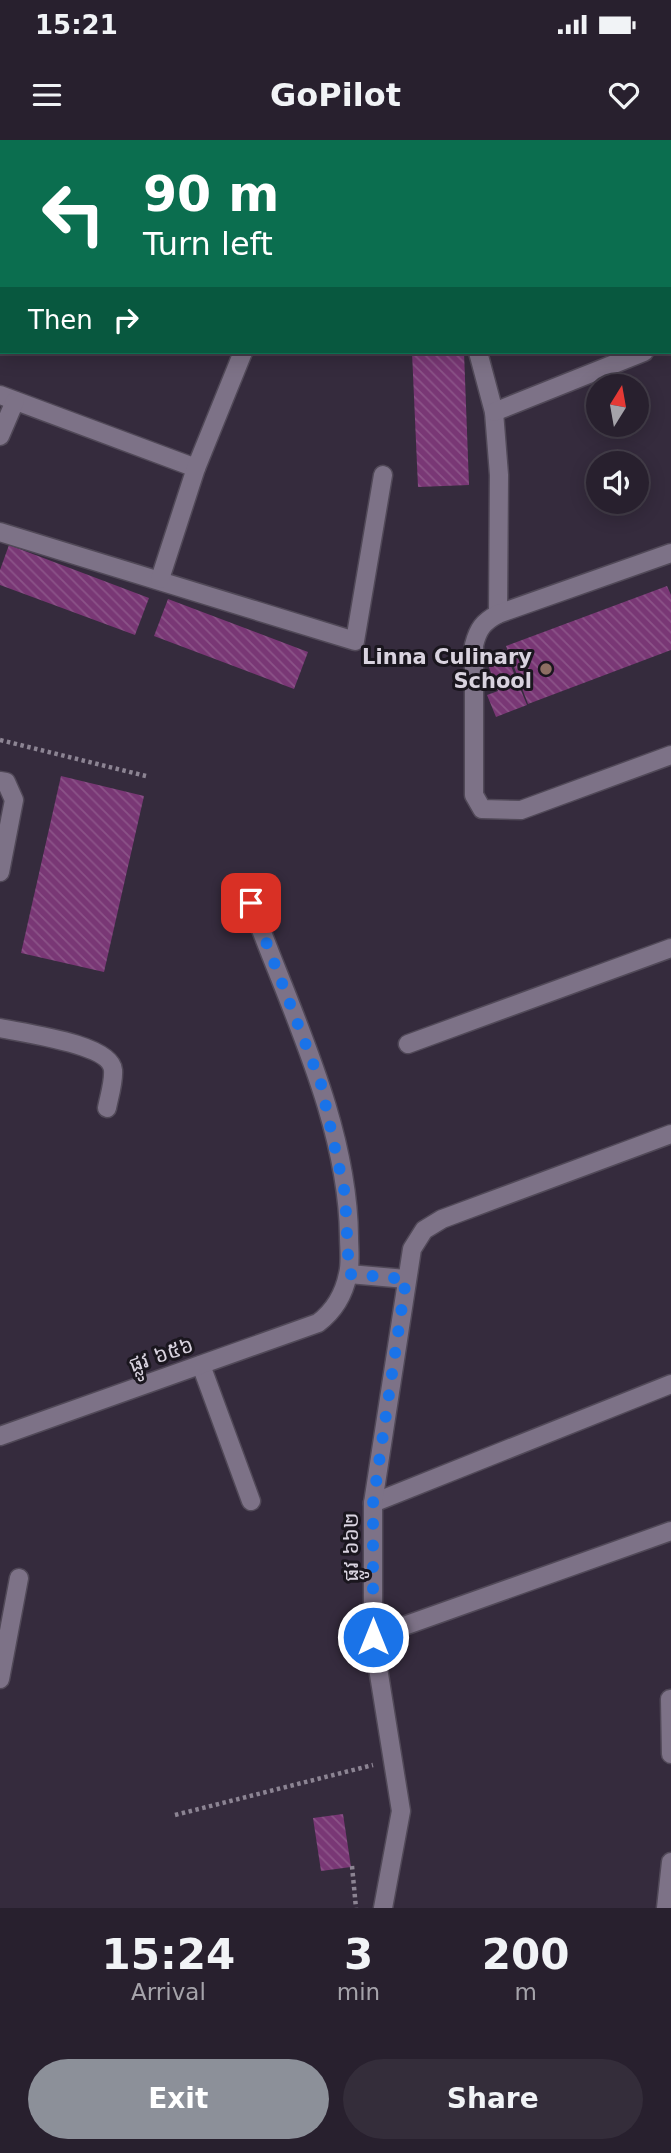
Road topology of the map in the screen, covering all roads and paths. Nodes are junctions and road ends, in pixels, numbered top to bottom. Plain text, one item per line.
1 (242, 354) edge
2 (479, 354) edge
3 (639, 354) edge
4 (7, 398) edge
5 (494, 412) junction
6 (0, 436) edge
7 (196, 468) junction
8 (383, 475) dead end
9 (0, 532) edge
10 (671, 553) edge
11 (160, 579) junction
12 (498, 614) junction
13 (0, 740) edge
14 (671, 755) edge
15 (146, 776) dead end
16 (0, 781) edge
17 (0, 872) edge
18 (251, 903) dead end
19 (671, 948) edge
20 (0, 1028) edge
21 (408, 1044) dead end
22 (107, 1108) dead end
23 (671, 1134) edge
24 (349, 1274) junction
25 (406, 1279) junction
26 (201, 1366) junction
27 (671, 1384) edge
28 (0, 1436) edge
29 (251, 1501) dead end
30 (373, 1503) junction
31 (671, 1531) edge
32 (19, 1578) dead end
33 (373, 1637) junction
34 (0, 1679) edge
35 (670, 1699) edge
36 (671, 1754) edge
37 (395, 1759) junction
38 (175, 1815) dead end
39 (671, 1862) edge
40 (352, 1866) dead end
41 (356, 1908) edge
42 (383, 1908) edge
43 (666, 1908) edge

1 - 7 street
2 - 5 street
3 - 5 street
4 - 6 street
4 - 7 street
5 - 12 street
7 - 11 street
8 - 11 street
9 - 11 street
10 - 12 street
12 - 14 street
13 - 15 path
16 - 17 street
18 - 24 street
19 - 21 street
20 - 22 street
23 - 25 street, ផ្លូវ ៦៦២
24 - 25 street
24 - 26 street, ផ្លូវ ៦៥៦
25 - 30 street, ផ្លូវ ៦៦២
26 - 28 street, ផ្លូវ ៦៥៦
26 - 29 street
27 - 30 street
30 - 33 street, ផ្លូវ ៦៦២
31 - 33 street
32 - 34 street
33 - 37 street, ផ្លូវ ៦៦២
35 - 36 street
37 - 38 path
37 - 42 street, ផ្លូវ ៦៦២
39 - 43 street
40 - 41 path

